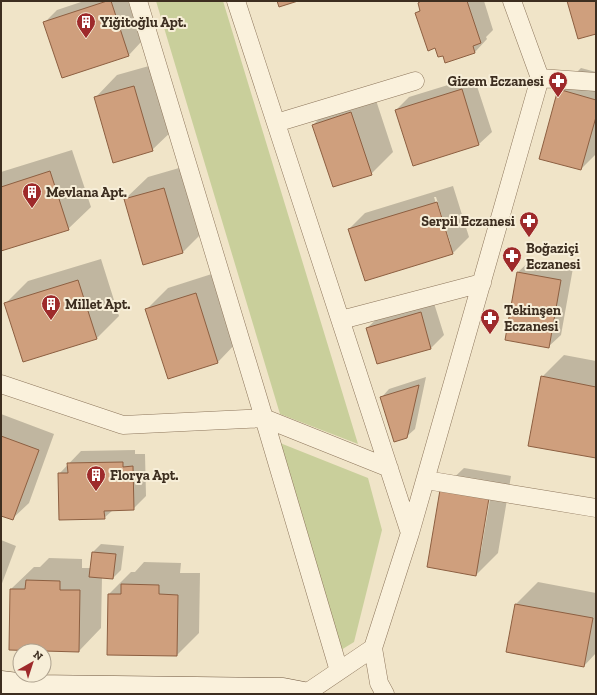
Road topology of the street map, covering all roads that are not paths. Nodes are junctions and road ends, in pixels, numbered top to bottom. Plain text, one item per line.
1 (138, 1) edge
2 (236, 1) edge
3 (512, 1) edge
4 (540, 78) junction
5 (416, 81) dead end
6 (596, 82) edge
7 (276, 123) junction
8 (482, 283) junction
9 (341, 320) junction
10 (1, 383) edge
11 (264, 418) junction
12 (389, 468) junction
13 (426, 480) junction
14 (596, 508) edge
15 (410, 533) junction
16 (373, 648) junction
17 (339, 671) junction
18 (1, 682) edge
19 (306, 694) edge
20 (309, 694) edge
21 (385, 694) edge

1 - 11 street
2 - 7 street
3 - 4 street
4 - 6 street
4 - 8 street
5 - 7 street
7 - 9 street
8 - 9 street
8 - 13 street
9 - 12 street
10 - 11 street
11 - 12 street
11 - 17 street
12 - 15 street
13 - 14 street
13 - 15 street
15 - 16 street
16 - 17 street
16 - 21 street
17 - 19 street
18 - 19 main road
19 - 20 main road

